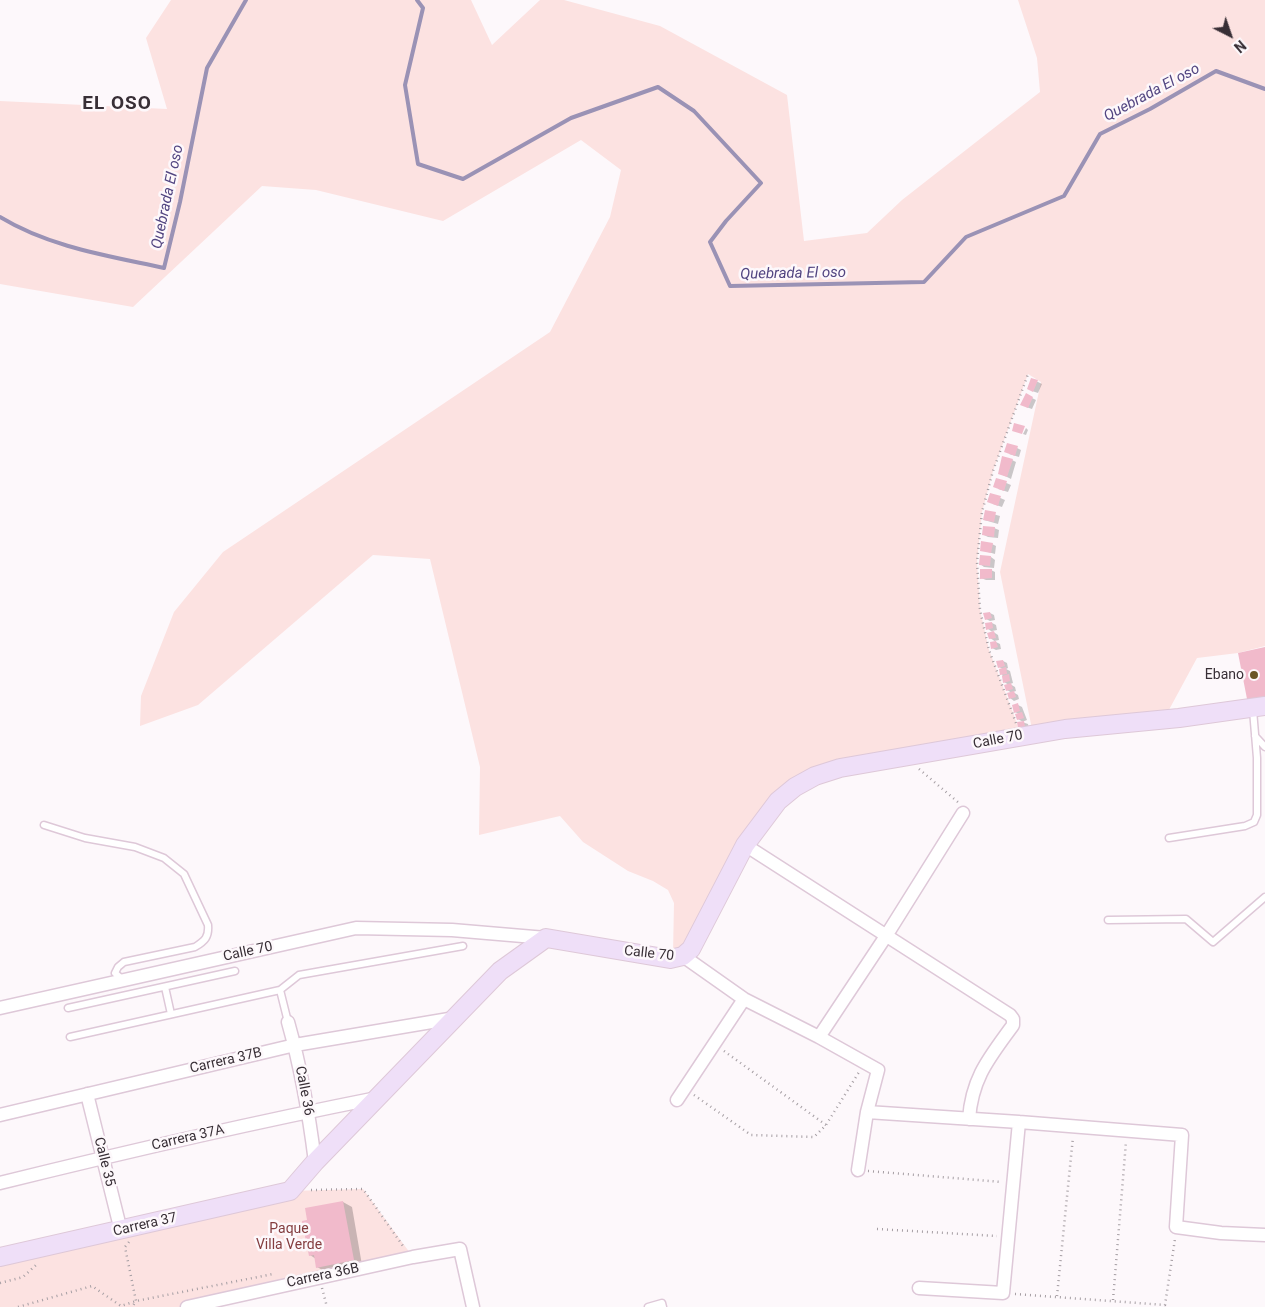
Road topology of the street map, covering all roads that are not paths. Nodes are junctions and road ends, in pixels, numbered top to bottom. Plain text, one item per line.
1 (1259, 707) edge
2 (1255, 736) junction
3 (1265, 747) edge
4 (963, 813) road end
5 (44, 825) dead end
6 (1169, 838) dead end
7 (745, 845) junction
8 (1265, 897) edge
9 (1108, 920) dead end
10 (886, 936) junction
11 (546, 938) junction
12 (463, 946) dead end
13 (683, 956) junction
14 (235, 971) dead end
15 (123, 980) junction
16 (165, 987) junction
17 (280, 990) junction
18 (744, 999) junction
19 (0, 1008) edge
20 (68, 1008) dead end
21 (171, 1014) junction
22 (455, 1018) junction
23 (288, 1022) joint
24 (70, 1037) dead end
25 (819, 1037) junction
26 (294, 1045) junction
27 (87, 1094) junction
28 (377, 1098) junction
29 (676, 1100) dead end
30 (308, 1111) junction
31 (867, 1112) junction
32 (0, 1115) edge
33 (969, 1119) junction
34 (1019, 1122) junction
35 (104, 1157) junction
36 (315, 1162) junction
37 (858, 1170) road end
38 (0, 1183) edge
39 (124, 1230) junction
40 (1265, 1235) edge
41 (0, 1257) edge
42 (920, 1288) dead end
43 (187, 1307) edge
44 (473, 1307) edge
45 (648, 1307) edge
46 (663, 1307) edge

1 - 2 lane
1 - 7 main road, Calle 70
2 - 3 lane
2 - 6 lane
4 - 10 street
5 - 15 lane
7 - 10 street
7 - 13 main road, Calle 70
8 - 9 lane
10 - 25 street
10 - 33 street
11 - 13 main road, Calle 70
11 - 15 street, Calle 70
11 - 22 main road
12 - 17 lane
13 - 18 street
14 - 16 lane
15 - 19 street, Calle 70
16 - 20 lane
16 - 21 lane
17 - 21 lane
17 - 23 lane
18 - 25 street
18 - 29 street
21 - 24 lane
22 - 26 street, Carrera 37B
22 - 28 main road
23 - 26 street, Calle 36
25 - 31 street
26 - 27 street, Carrera 37B
26 - 30 street, Calle 36
27 - 32 street, Carrera 37B
27 - 35 street, Calle 35
28 - 30 street, Carrera 37A
28 - 36 main road
30 - 35 street, Carrera 37A
30 - 36 street, Calle 36
31 - 33 street
31 - 37 street
33 - 34 street
34 - 40 street
34 - 42 street
35 - 38 street, Carrera 37A
35 - 39 street, Calle 35
36 - 39 main road, Carrera 37
39 - 41 main road, Carrera 37
43 - 44 street, Carrera 36B
45 - 46 lane

